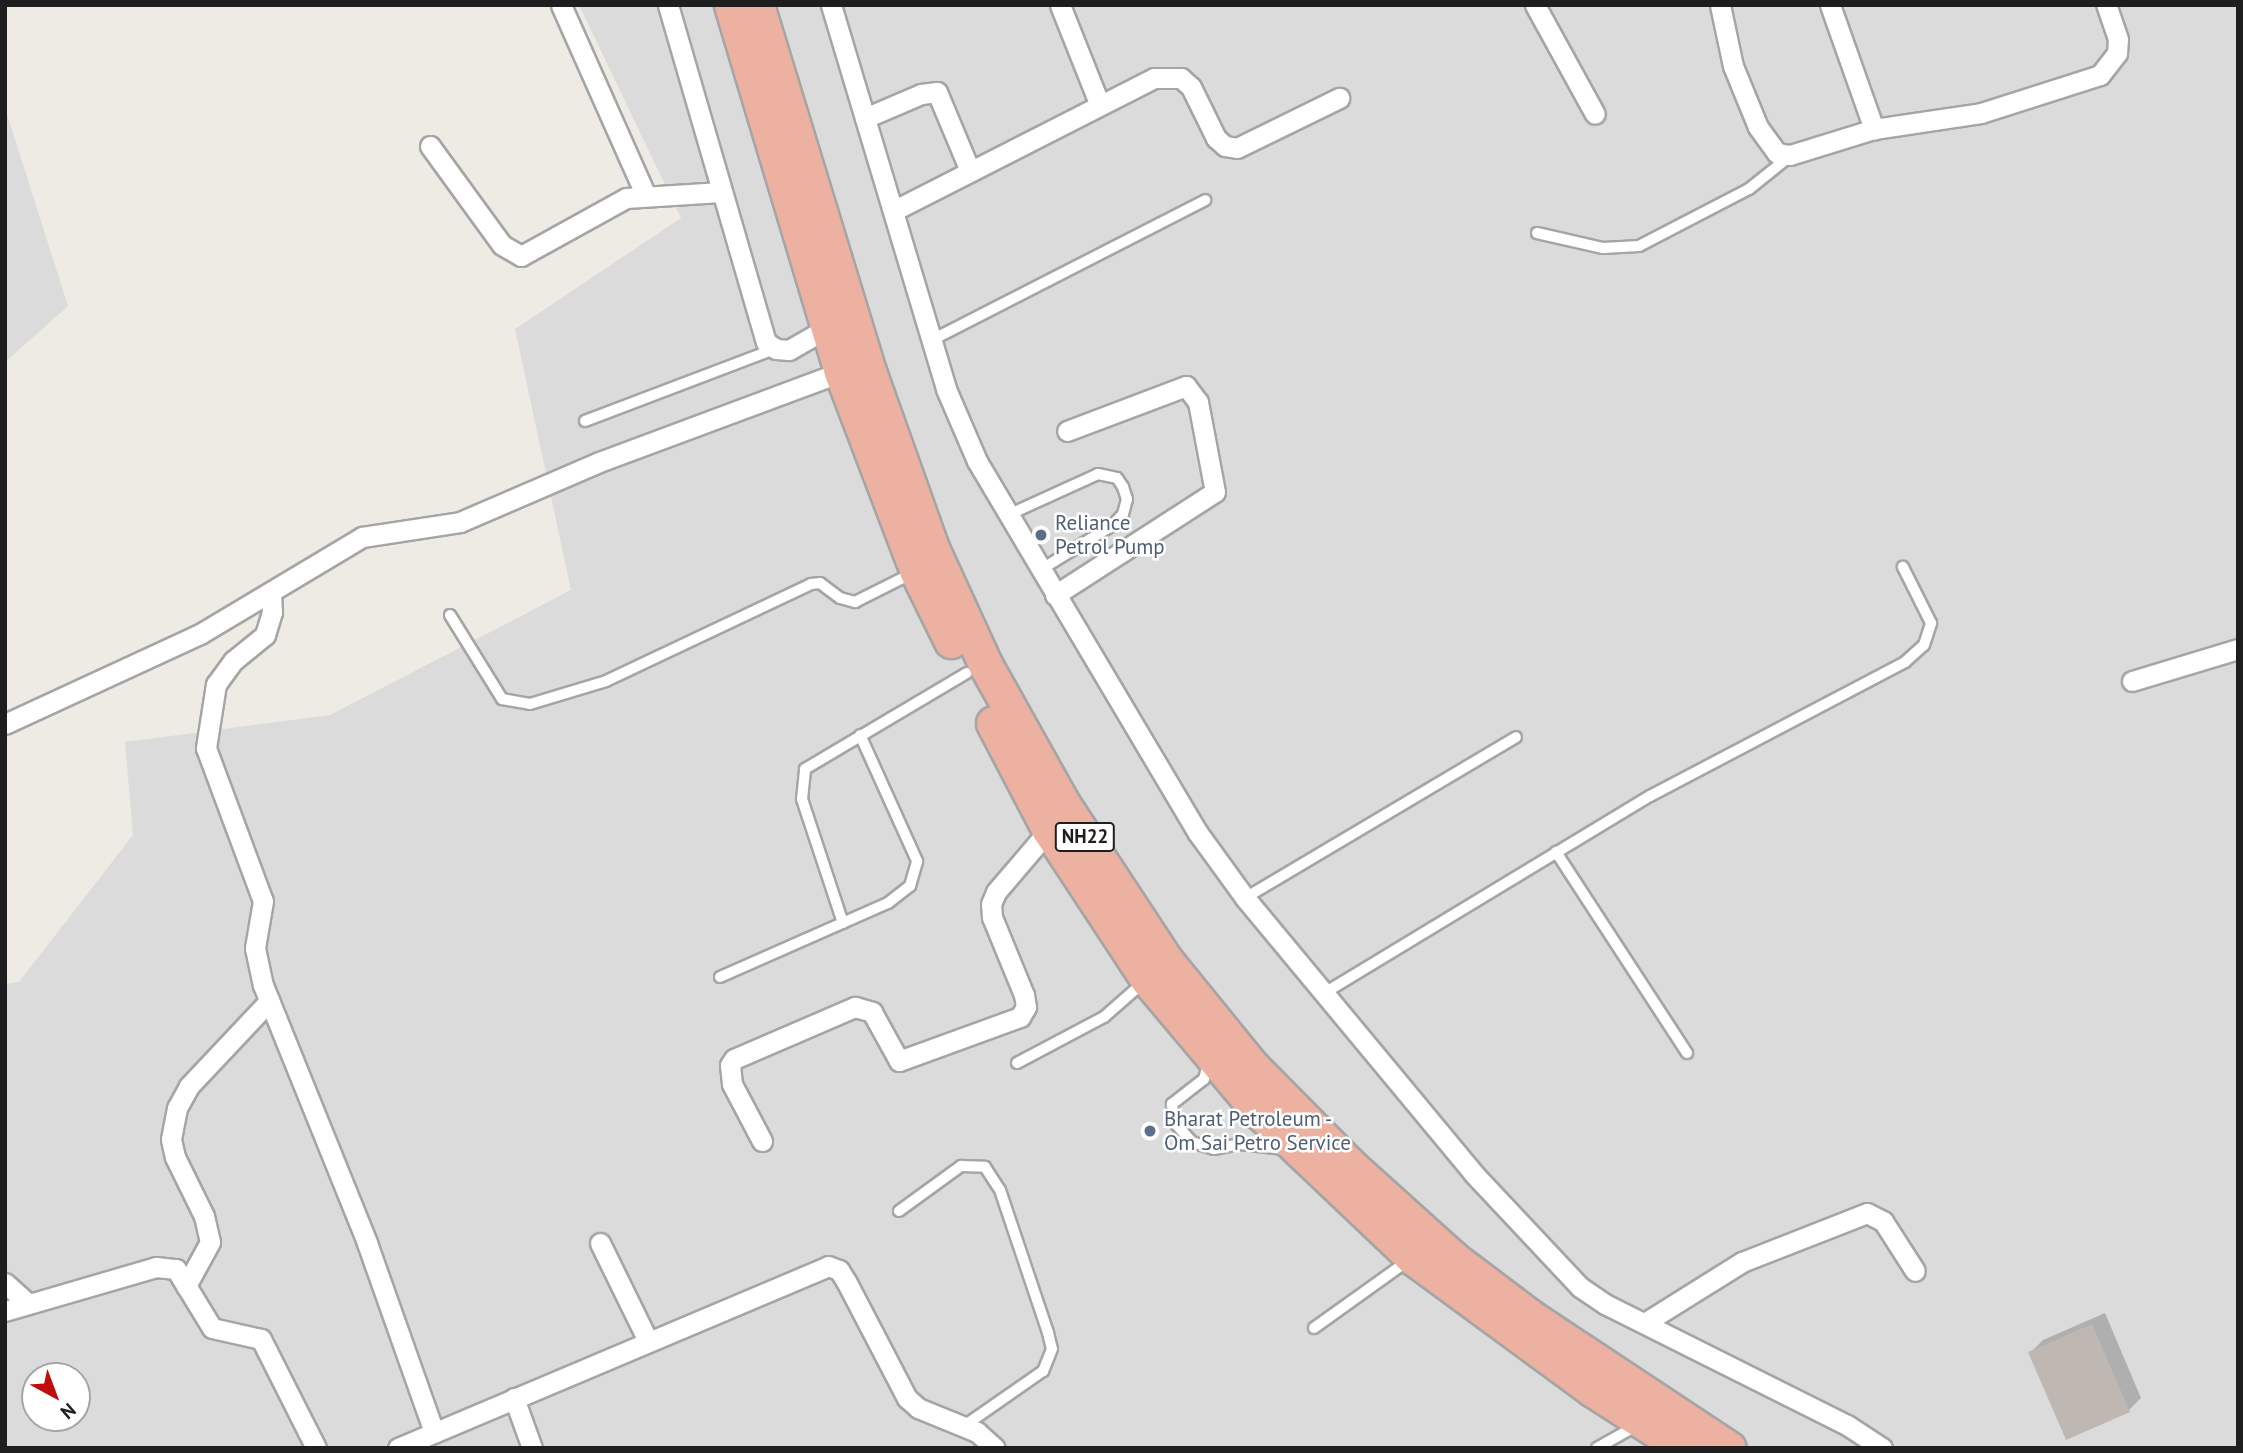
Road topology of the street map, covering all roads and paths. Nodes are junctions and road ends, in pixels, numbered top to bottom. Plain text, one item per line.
1 (561, 5) edge
2 (667, 5) edge
3 (731, 5) edge
4 (757, 5) edge
5 (831, 5) edge
6 (1060, 5) edge
7 (1535, 5) edge
8 (1720, 5) edge
9 (1830, 5) edge
10 (2106, 5) edge
11 (1339, 98) dead end
12 (1099, 103) junction
13 (1595, 114) dead end
14 (865, 118) junction
15 (1874, 130) junction
16 (430, 146) dead end
17 (1790, 155) junction
18 (970, 171) junction
19 (721, 192) junction
20 (645, 194) junction
21 (1205, 200) dead end
22 (893, 211) junction
23 (1537, 233) dead end
24 (829, 327) junction
25 (932, 340) junction
26 (776, 349) junction
27 (841, 372) junction
28 (584, 421) dead end
29 (1067, 431) dead end
30 (1008, 515) junction
31 (1903, 566) dead end
32 (1040, 570) junction
33 (916, 572) junction
34 (271, 593) junction
35 (1055, 595) junction
36 (450, 615) dead end
37 (2238, 649) edge
38 (967, 673) junction
39 (2132, 681) dead end
40 (5, 724) edge
41 (860, 735) junction
42 (1516, 737) dead end
43 (1049, 830) junction
44 (1556, 852) junction
45 (1245, 898) junction
46 (843, 923) junction
47 (720, 977) dead end
48 (1147, 979) junction
49 (1326, 992) junction
50 (269, 1001) junction
51 (1687, 1053) dead end
52 (1209, 1057) junction
53 (1017, 1063) dead end
54 (762, 1141) dead end
55 (1299, 1151) junction
56 (900, 1210) dead end
57 (600, 1243) dead end
58 (1413, 1258) junction
59 (1915, 1271) dead end
60 (5, 1283) edge
61 (186, 1286) junction
62 (27, 1303) junction
63 (5, 1311) edge
64 (1646, 1322) junction
65 (1314, 1328) dead end
66 (648, 1341) junction
67 (514, 1398) junction
68 (964, 1426) junction
69 (435, 1432) junction
70 (1665, 1439) edge
71 (316, 1448) edge
72 (398, 1448) edge
73 (532, 1448) edge
74 (995, 1448) edge
75 (1597, 1448) edge
76 (1730, 1448) edge
77 (1882, 1448) edge

1 - 20 street
2 - 19 street
3 - 24 highway, NH22
4 - 76 highway, NH22
5 - 14 street
6 - 12 street
7 - 13 street
8 - 17 street
9 - 15 street
10 - 15 street
11 - 12 street
12 - 18 street
14 - 18 street
14 - 22 street
15 - 17 street
16 - 20 street
17 - 23 lane
18 - 22 street
19 - 20 street
19 - 26 street
21 - 25 lane
22 - 25 street
24 - 26 street
24 - 27 highway, NH22
25 - 30 street
26 - 28 lane
27 - 33 highway, NH22
27 - 34 street
29 - 35 street
30 - 32 street
30 - 32 lane
31 - 44 lane
32 - 35 street
33 - 36 lane
33 - 38 highway, NH22
34 - 40 street
34 - 50 street
35 - 45 street
37 - 39 street
38 - 41 lane
38 - 43 highway, NH22
41 - 46 lane
41 - 46 lane
42 - 45 lane
43 - 48 highway, NH22
43 - 54 street
44 - 49 lane
44 - 51 lane
45 - 49 street
46 - 47 lane
48 - 52 highway, NH22
48 - 53 lane
49 - 64 street
50 - 61 street
50 - 69 street
52 - 55 highway, NH22
52 - 55 lane
55 - 58 highway, NH22
56 - 68 lane
57 - 66 street
58 - 65 lane
58 - 70 highway, NH22
59 - 64 street
60 - 62 street
61 - 62 street
61 - 71 street
62 - 63 street
64 - 77 street
66 - 67 street
66 - 68 street
67 - 69 street
67 - 73 street
68 - 74 street
69 - 72 street
70 - 75 lane

